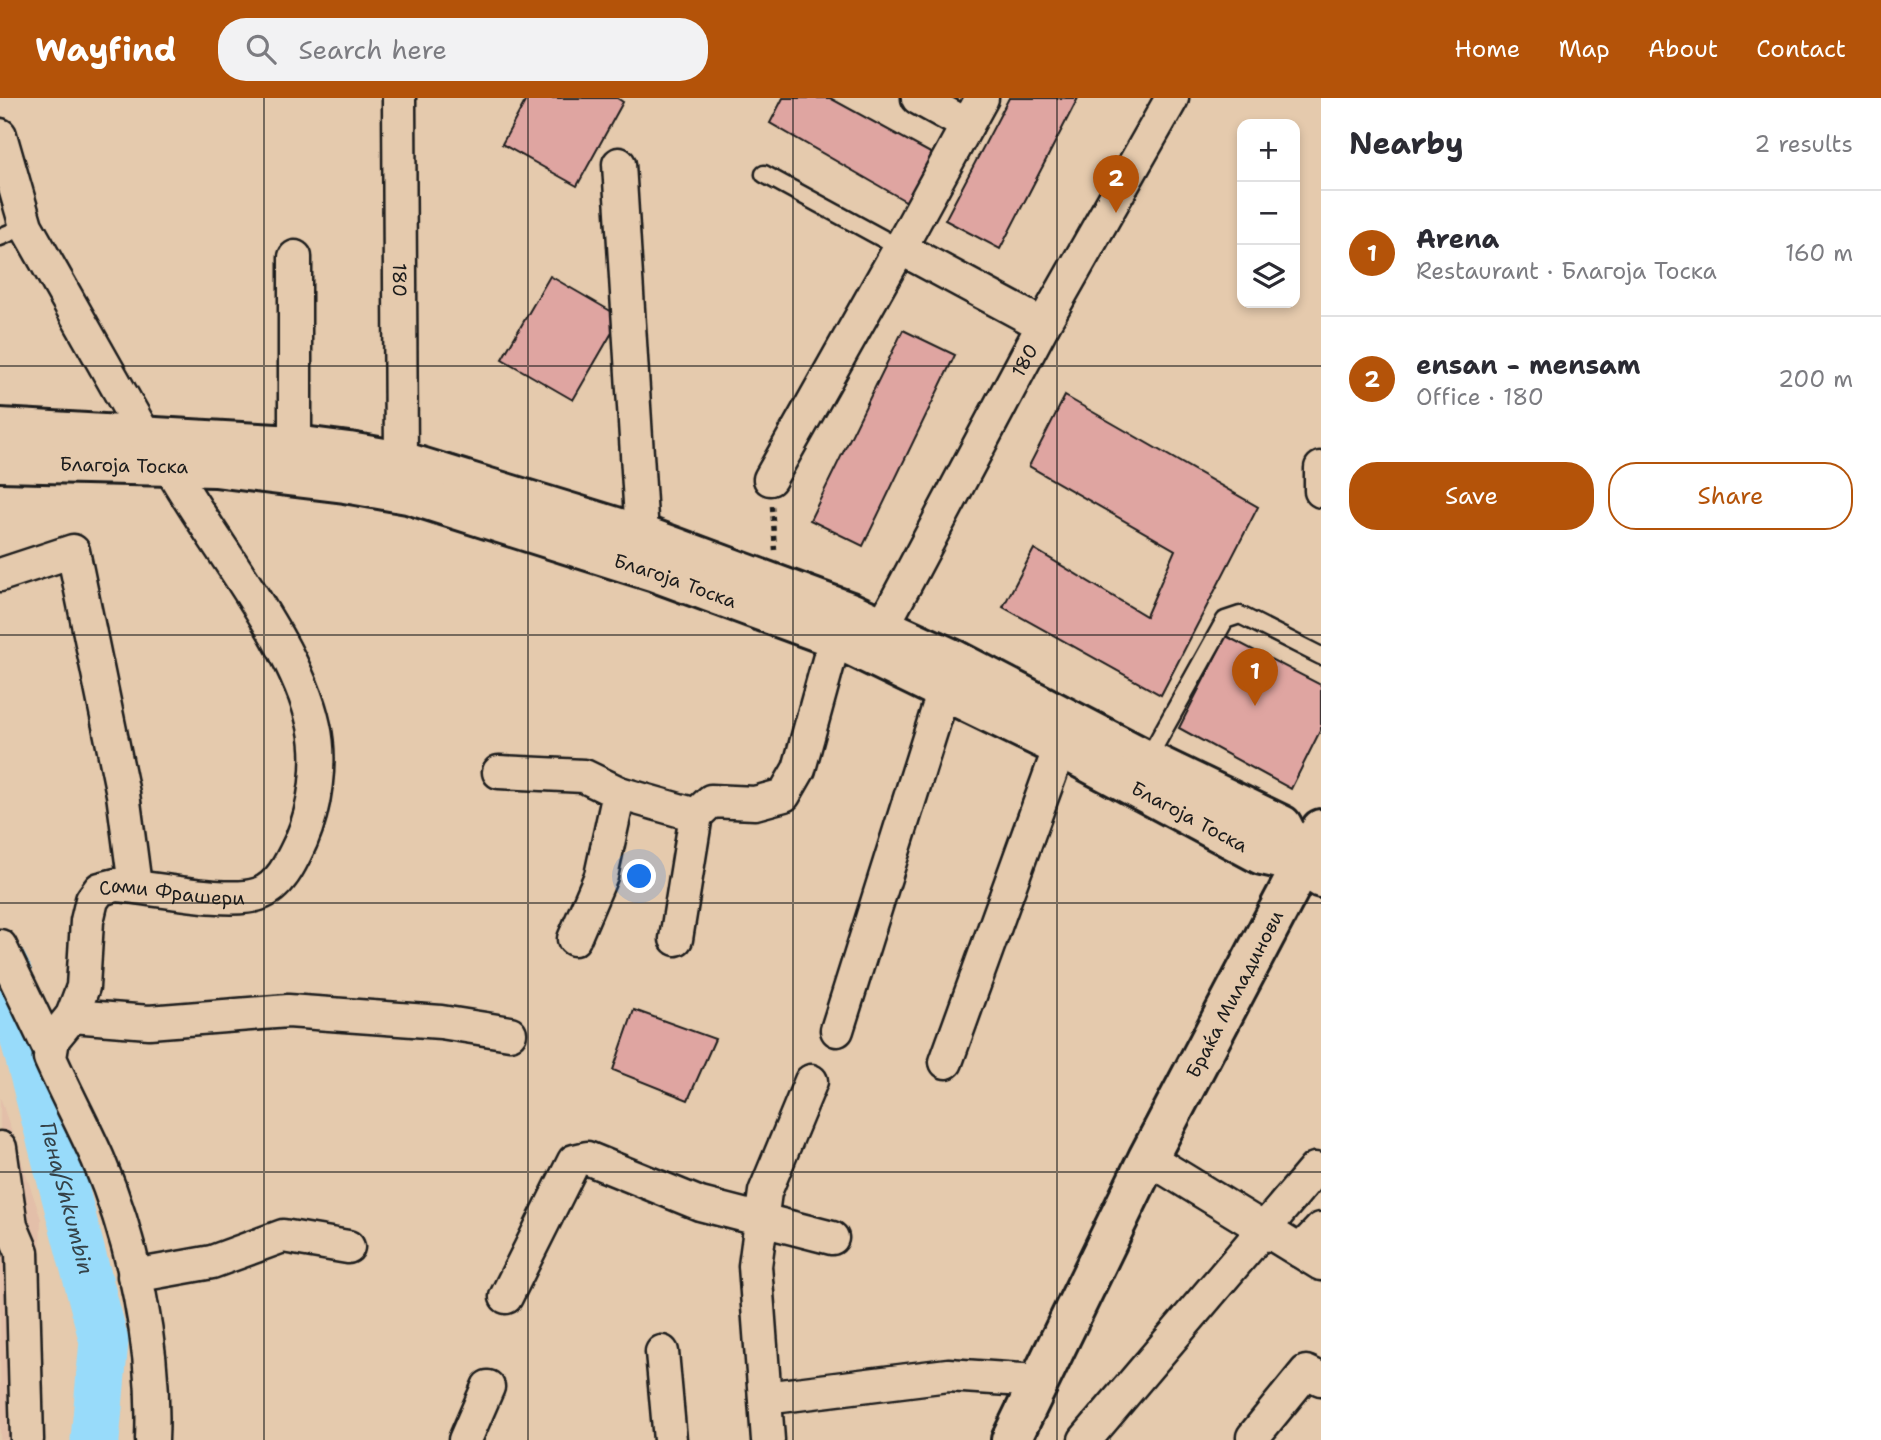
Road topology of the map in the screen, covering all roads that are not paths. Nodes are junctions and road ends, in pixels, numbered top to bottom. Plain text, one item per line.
1 (399, 98) edge
2 (918, 98) edge
3 (1172, 98) edge
4 (975, 111) edge
5 (0, 135) edge
6 (619, 164) dead end
7 (764, 174) dead end
8 (13, 231) edge
9 (900, 248) junction
10 (295, 257) dead end
11 (1043, 326) junction
12 (0, 428) edge
13 (295, 445) junction
14 (158, 452) junction
15 (401, 461) junction
16 (0, 462) edge
17 (1321, 467) edge
18 (769, 479) road end
19 (1321, 491) edge
20 (642, 535) junction
21 (0, 575) edge
22 (883, 626) junction
23 (835, 638) junction
24 (1321, 656) edge
25 (943, 690) junction
26 (1060, 747) junction
27 (1147, 760) junction
28 (499, 772) dead end
29 (619, 793) junction
30 (696, 815) junction
31 (1321, 829) edge
32 (1312, 871) edge
33 (135, 886) junction
34 (574, 939) dead end
35 (676, 939) dead end
36 (0, 946) edge
37 (72, 1016) junction
38 (837, 1030) dead end
39 (510, 1033) dead end
40 (49, 1048) junction
41 (946, 1062) dead end
42 (811, 1081) dead end
43 (0, 1148) edge
44 (1148, 1158) junction
45 (1315, 1169) dead end
46 (762, 1219) junction
47 (1267, 1229) junction
48 (832, 1238) dead end
49 (348, 1247) dead end
50 (1314, 1248) edge
51 (134, 1276) junction
52 (506, 1297) dead end
53 (662, 1352) dead end
54 (1321, 1379) edge
55 (1038, 1381) junction
56 (488, 1387) dead end
57 (765, 1398) junction
58 (1252, 1437) dead end
59 (27, 1440) edge
60 (152, 1440) edge
61 (465, 1440) edge
62 (670, 1440) edge
63 (768, 1440) edge
64 (1012, 1440) edge
65 (1085, 1440) edge

1 - 15 street, 180
2 - 4 street
3 - 11 street, 180
4 - 9 street
5 - 8 street, Благоја Тоска
6 - 20 street
7 - 9 lane
8 - 14 street, Благоја Тоска
9 - 11 street
9 - 18 street
10 - 13 street
11 - 22 street, 180
12 - 14 street, Благоја Тоска
13 - 14 street, Благоја Тоска
13 - 15 street, Благоја Тоска
14 - 16 street, Благоја Тоска
14 - 23 street, Благоја Тоска
14 - 33 street, Сами Фрашери
15 - 20 street, Благоја Тоска
17 - 19 street
20 - 22 street, Благоја Тоска
21 - 33 street
22 - 27 street, Благоја Тоска
23 - 25 street, Благоја Тоска
23 - 30 street
24 - 27 lane
25 - 26 street, Благоја Тоска
25 - 38 street
26 - 32 street, Благоја Тоска
26 - 41 street
27 - 32 street, Благоја Тоска
28 - 29 street
29 - 30 street
29 - 34 street
30 - 35 street
31 - 32 street, Браќа Миладинови
32 - 44 street, Браќа Миладинови
33 - 37 street, Сами Фрашери
36 - 40 street
37 - 39 street
37 - 40 street, Сами Фрашери
40 - 51 street
42 - 46 street
43 - 59 street
44 - 47 street
44 - 55 street, Браќа Миладинови
45 - 47 street
46 - 48 street
46 - 52 street
46 - 57 street
47 - 50 street
47 - 65 street
49 - 51 street
51 - 60 street
53 - 62 street
54 - 58 street
55 - 57 street
55 - 64 street, Браќа Миладинови
56 - 61 street
57 - 63 street

